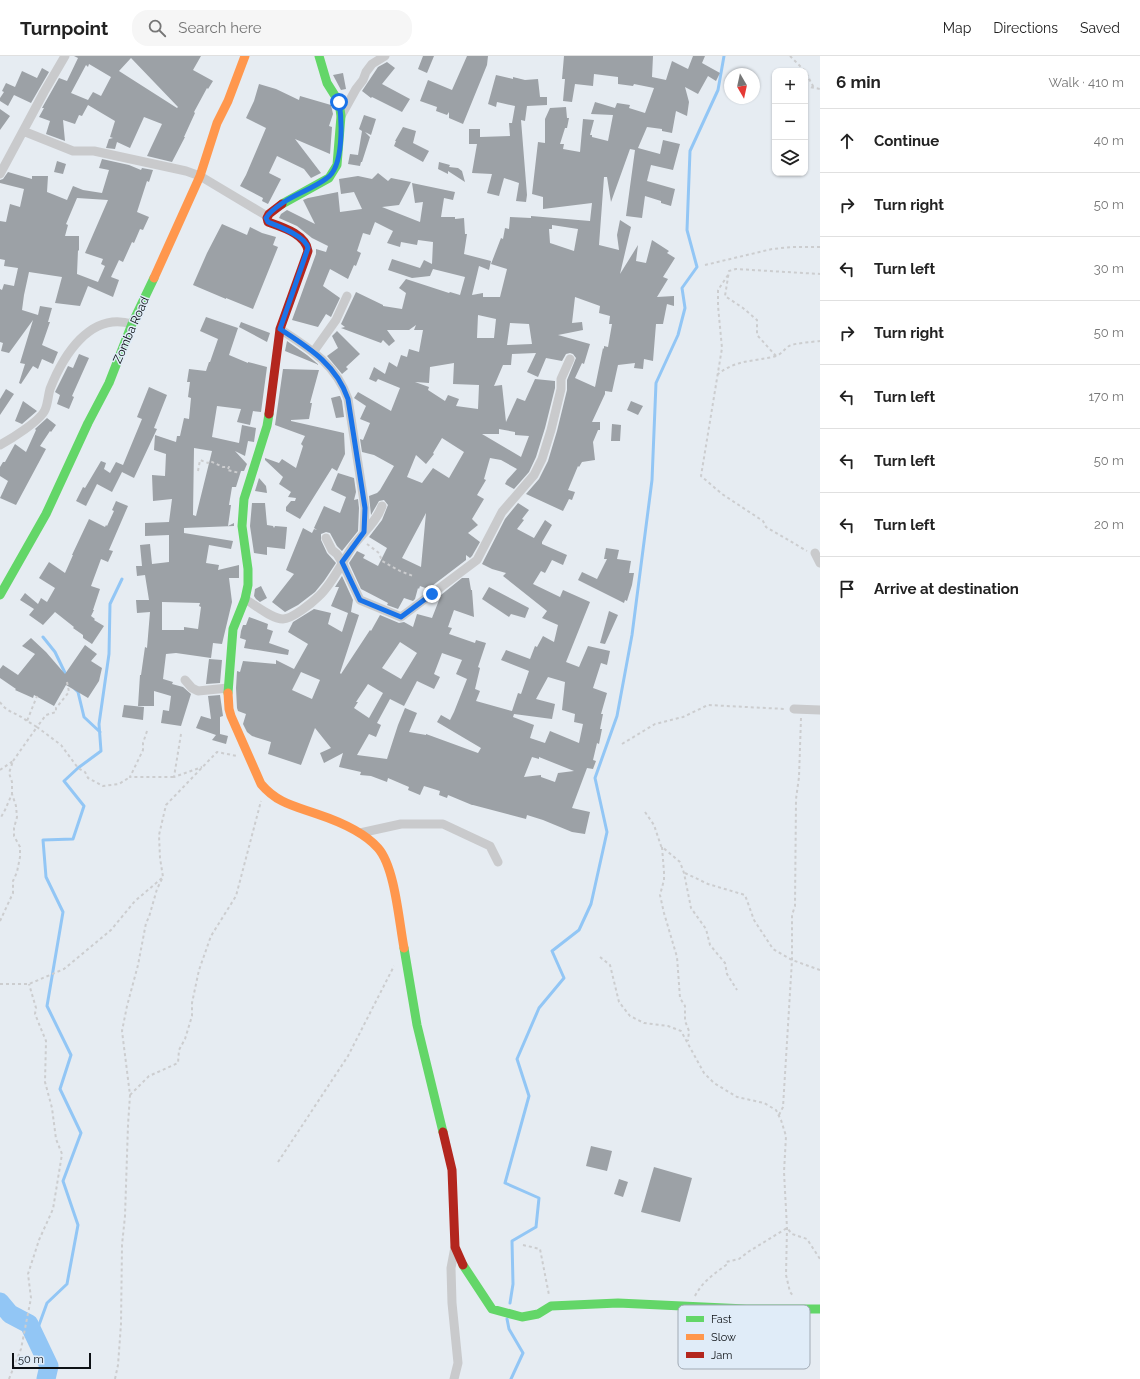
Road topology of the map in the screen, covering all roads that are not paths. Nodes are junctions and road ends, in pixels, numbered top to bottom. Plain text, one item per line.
1 (65, 56) edge
2 (245, 56) edge
3 (319, 56) edge
4 (385, 56) edge
5 (341, 116) junction
6 (22, 132) junction
7 (0, 174) edge
8 (200, 176) junction
9 (267, 216) junction
10 (347, 296) dead end
11 (132, 324) junction
12 (280, 329) junction
13 (314, 352) junction
14 (570, 359) dead end
15 (0, 446) edge
16 (382, 506) dead end
17 (364, 532) junction
18 (326, 538) dead end
19 (815, 553) road end
20 (342, 562) junction
21 (820, 563) edge
22 (0, 595) edge
23 (246, 599) junction
24 (185, 680) dead end
25 (228, 688) junction
26 (797, 709) road end
27 (820, 710) edge
28 (360, 833) junction
29 (498, 862) dead end
30 (455, 1247) junction
31 (678, 1306) edge
32 (454, 1379) edge

1 - 6 street
2 - 8 main road, Zomba Road
3 - 5 main road
4 - 5 street
5 - 9 main road
6 - 7 street
6 - 8 street
8 - 9 street
8 - 11 main road, Zomba Road
9 - 12 main road
10 - 13 street
11 - 15 street
11 - 22 main road, Zomba Road
12 - 13 street
12 - 23 main road
13 - 17 street
14 - 20 street
16 - 17 street
17 - 20 street
18 - 20 street
19 - 21 street
20 - 23 street
23 - 25 main road
24 - 25 street
25 - 28 main road
26 - 27 street
28 - 29 street
28 - 30 main road
30 - 31 main road
30 - 32 street

